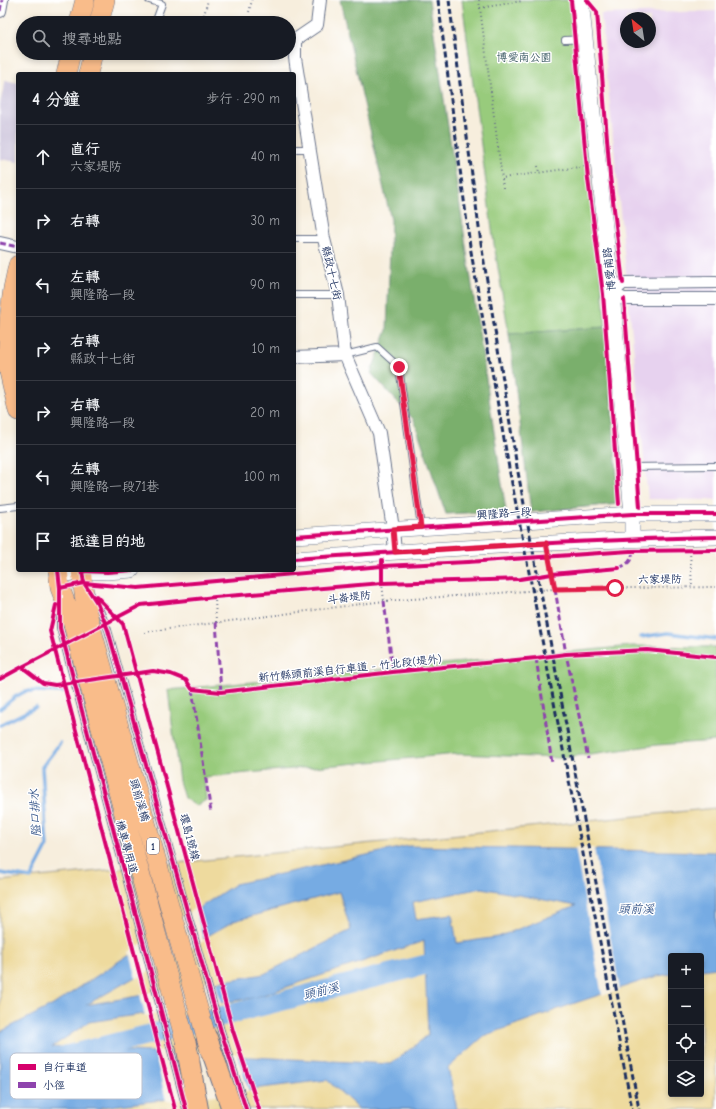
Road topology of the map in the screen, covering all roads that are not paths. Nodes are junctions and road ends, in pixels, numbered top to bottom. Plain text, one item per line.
1 (2, 0) edge
2 (85, 0) edge
3 (104, 0) edge
4 (149, 0) edge
5 (320, 0) edge
6 (581, 0) edge
7 (162, 2) edge
8 (0, 11) edge
9 (81, 16) edge
10 (101, 16) edge
11 (157, 16) edge
12 (296, 39) edge
13 (585, 39) junction
14 (565, 40) dead end
15 (69, 60) edge
16 (92, 60) edge
17 (295, 60) edge
18 (66, 72) edge
19 (90, 72) edge
20 (296, 149) edge
21 (310, 149) junction
22 (296, 239) edge
23 (324, 239) junction
24 (0, 243) edge
25 (16, 247) edge
26 (16, 274) edge
27 (716, 282) edge
28 (13, 288) junction
29 (612, 293) junction
30 (296, 295) edge
31 (338, 295) junction
32 (716, 299) edge
33 (3, 308) dead end
34 (345, 355) junction
35 (296, 357) edge
36 (16, 402) edge
37 (716, 466) edge
38 (627, 467) junction
39 (16, 506) edge
40 (0, 508) edge
41 (632, 514) junction
42 (716, 514) edge
43 (421, 527) junction
44 (393, 529) junction
45 (296, 536) edge
46 (716, 537) edge
47 (632, 539) junction
48 (395, 552) junction
49 (296, 559) edge
50 (107, 572) edge
51 (82, 575) edge
52 (59, 578) edge
53 (207, 1038) junction
54 (186, 1044) junction
55 (186, 1109) edge
56 (198, 1109) edge
57 (204, 1109) edge
58 (226, 1109) edge
59 (232, 1109) edge
60 (246, 1109) edge

1 - 8 street
2 - 9 main road
3 - 10 main road
4 - 7 lane
5 - 12 street, 縣政十七街
6 - 13 street, 博愛南路
7 - 11 lane
13 - 14 lane
13 - 29 street, 博愛南路
15 - 18 main road
16 - 19 main road
17 - 21 street, 縣政十七街
20 - 21 lane
21 - 23 street, 縣政十七街
22 - 23 lane
23 - 31 street, 縣政十七街
24 - 25 street
26 - 28 main road
27 - 29 street
28 - 33 lane
28 - 36 main road
29 - 32 street
29 - 38 street, 博愛南路
30 - 31 lane
31 - 34 street, 縣政十七街
34 - 35 street
34 - 43 lane
34 - 44 street, 縣政十七街
37 - 38 lane
38 - 41 street, 博愛南路
39 - 40 lane
41 - 42 street, 興隆路一段
41 - 43 street, 興隆路一段
41 - 47 street, 博愛南路
43 - 44 street, 興隆路一段
44 - 45 street, 興隆路一段
44 - 48 street, 縣政十七街
46 - 47 street
47 - 48 street
48 - 49 street
50 - 51 street
51 - 52 street
51 - 53 main road, 頭前溪橋 / 1
51 - 60 lane, 1
52 - 54 main road, 頭前溪橋 / 1
52 - 55 lane, 機車專用道
53 - 58 main road, 頭前溪橋 / 1
53 - 59 highway
54 - 56 highway
54 - 57 main road, 頭前溪橋 / 1

